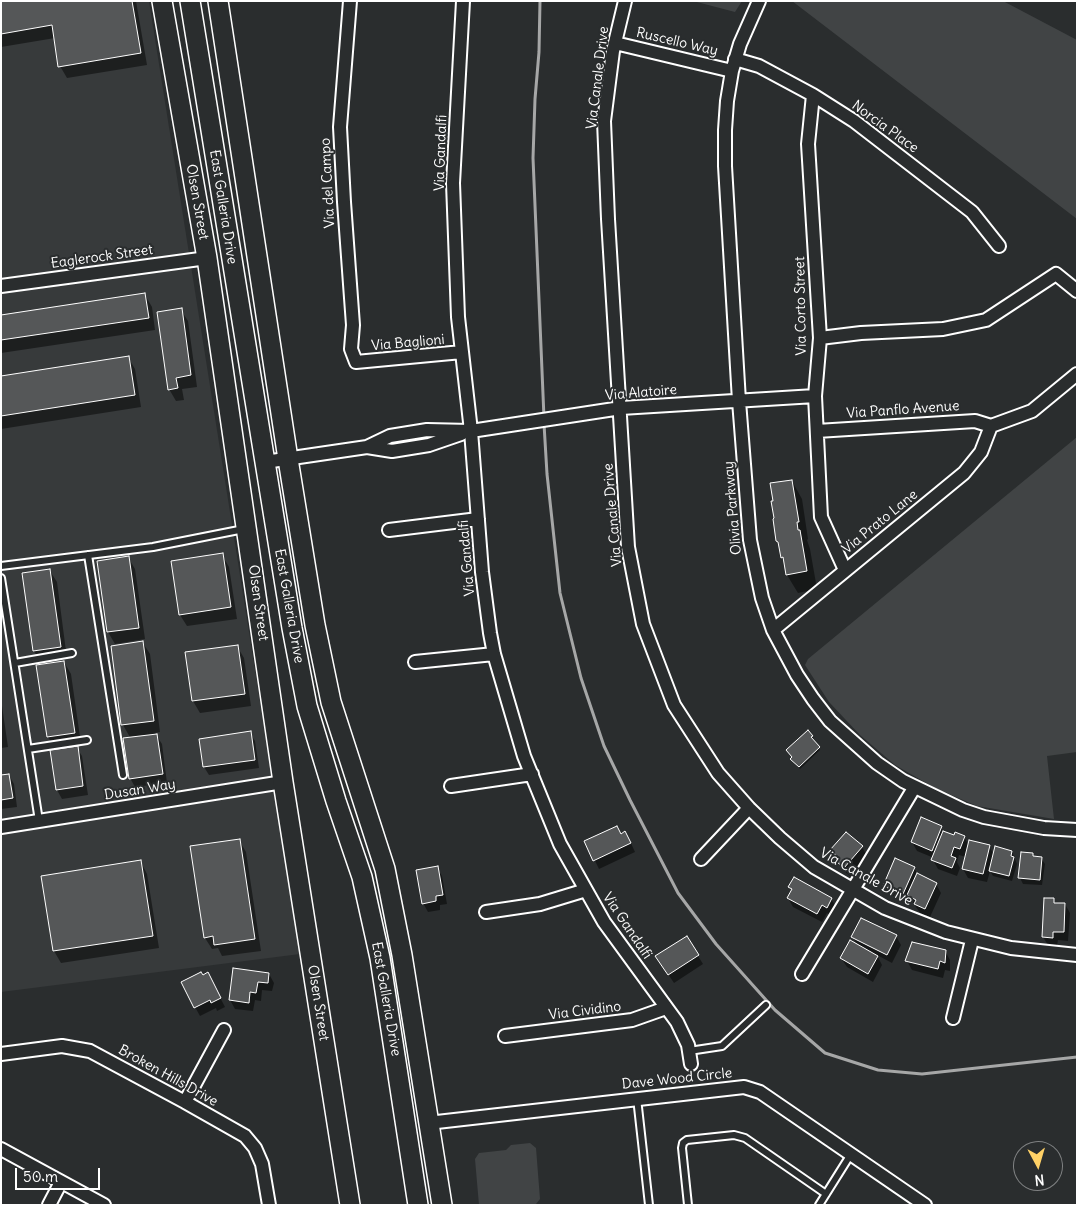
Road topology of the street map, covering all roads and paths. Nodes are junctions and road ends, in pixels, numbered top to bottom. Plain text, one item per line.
1 (162, 1) edge
2 (190, 1) edge
3 (218, 1) edge
4 (350, 1) edge
5 (463, 1) edge
6 (625, 1) edge
7 (759, 1) edge
8 (615, 43) junction
9 (734, 65) junction
10 (813, 96) junction
11 (998, 246) dead end
12 (207, 258) junction
13 (1, 286) edge
14 (1077, 291) edge
15 (820, 338) junction
16 (462, 352) junction
17 (356, 362) joint
18 (1077, 374) edge
19 (815, 396) junction
20 (739, 401) junction
21 (621, 408) junction
22 (991, 426) junction
23 (471, 431) junction
24 (817, 431) junction
25 (288, 459) junction
26 (265, 462) junction
27 (478, 519) junction
28 (247, 528) junction
29 (389, 530) dead end
30 (88, 556) junction
31 (1, 566) edge
32 (844, 570) junction
33 (1, 578) edge
34 (773, 630) junction
35 (72, 653) dead end
36 (494, 654) junction
37 (415, 662) dead end
38 (15, 663) junction
39 (87, 740) dead end
40 (28, 749) junction
41 (532, 774) junction
42 (123, 775) dead end
43 (283, 782) junction
44 (451, 786) dead end
45 (914, 788) junction
46 (749, 808) junction
47 (39, 821) junction
48 (1, 827) edge
49 (1077, 830) edge
50 (701, 859) dead end
51 (586, 890) junction
52 (853, 891) junction
53 (486, 912) dead end
54 (972, 940) junction
55 (1077, 955) edge
56 (802, 974) dead end
57 (386, 988) junction
58 (766, 1005) dead end
59 (666, 1008) junction
60 (952, 1018) dead end
61 (224, 1030) dead end
62 (505, 1036) dead end
63 (689, 1051) junction
64 (1, 1054) edge
65 (691, 1064) dead end
66 (636, 1098) junction
67 (185, 1102) junction
68 (428, 1123) junction
69 (1, 1149) edge
70 (851, 1154) junction
71 (61, 1182) junction
72 (826, 1194) junction
73 (49, 1205) edge
74 (104, 1205) edge
75 (269, 1205) edge
76 (350, 1205) edge
77 (418, 1205) edge
78 (442, 1205) edge
79 (649, 1205) edge
80 (688, 1205) edge
81 (819, 1205) edge
82 (925, 1205) edge

1 - 12 main road, Olsen Street
2 - 26 main road, East Galleria Drive
3 - 25 main road, East Galleria Drive
4 - 17 street, Via del Campo
5 - 16 street, Via Gandalfi
6 - 8 street, Via Canale Drive
7 - 9 street, Olivia Parkway
8 - 9 street, Ruscello Way
8 - 21 street, Via Canale Drive
9 - 10 street, Norcia Place
9 - 20 street, Olivia Parkway
10 - 11 street, Norcia Place
10 - 15 street, Via Corto Street
12 - 13 street, Eaglerock Street
12 - 28 main road, Olsen Street
14 - 15 street
15 - 19 street, Via Corto Street
16 - 17 street, Via Baglioni
16 - 23 street, Via Gandalfi
18 - 22 street
19 - 20 street, Via Alatoire
19 - 24 street, Via Corto Street
20 - 21 street, Via Alatoire
20 - 34 street, Olivia Parkway
21 - 23 street, Via Alatoire
21 - 46 street, Via Canale Drive
22 - 24 street, Via Panflo Avenue
22 - 32 street, Via Prato Lane
23 - 25 street, Via Alatoire
23 - 27 street, Via Gandalfi
24 - 32 street, Via Corto Street
25 - 26 street, Via Alatoire
25 - 68 main road, East Galleria Drive
26 - 57 main road, East Galleria Drive
27 - 29 street
27 - 36 street, Via Gandalfi
28 - 30 lane
28 - 43 main road, Olsen Street
30 - 31 lane
30 - 42 lane
32 - 34 street, Via Prato Lane
33 - 38 lane
34 - 45 street, Olivia Parkway
35 - 38 lane
36 - 37 street
36 - 41 street, Via Gandalfi
38 - 40 lane
39 - 40 lane
40 - 47 lane
41 - 44 street
41 - 51 street, Via Gandalfi
43 - 47 street, Dusan Way
43 - 76 main road, Olsen Street
45 - 49 street, Olivia Parkway
45 - 52 street
46 - 50 street
46 - 52 street, Via Canale Drive
47 - 48 street, Dusan Way
51 - 53 street
51 - 59 street, Via Gandalfi
52 - 54 street, Via Canale Drive
52 - 56 street
54 - 55 street, Via Canale Drive
54 - 60 street
57 - 68 main road
57 - 77 main road, East Galleria Drive
58 - 63 lane
59 - 62 street, Via Cividino
59 - 63 street, Via Gandalfi
61 - 67 street
63 - 65 street, Via Gandalfi
64 - 67 street, Broken Hills Drive
66 - 68 street, Dave Wood Circle
66 - 70 street, Dave Wood Circle
66 - 79 lane
67 - 75 street, Broken Hills Drive
68 - 78 main road, East Galleria Drive
69 - 71 street
70 - 72 lane
70 - 82 street, Dave Wood Circle
71 - 73 street
71 - 74 street
72 - 80 lane
72 - 81 lane

